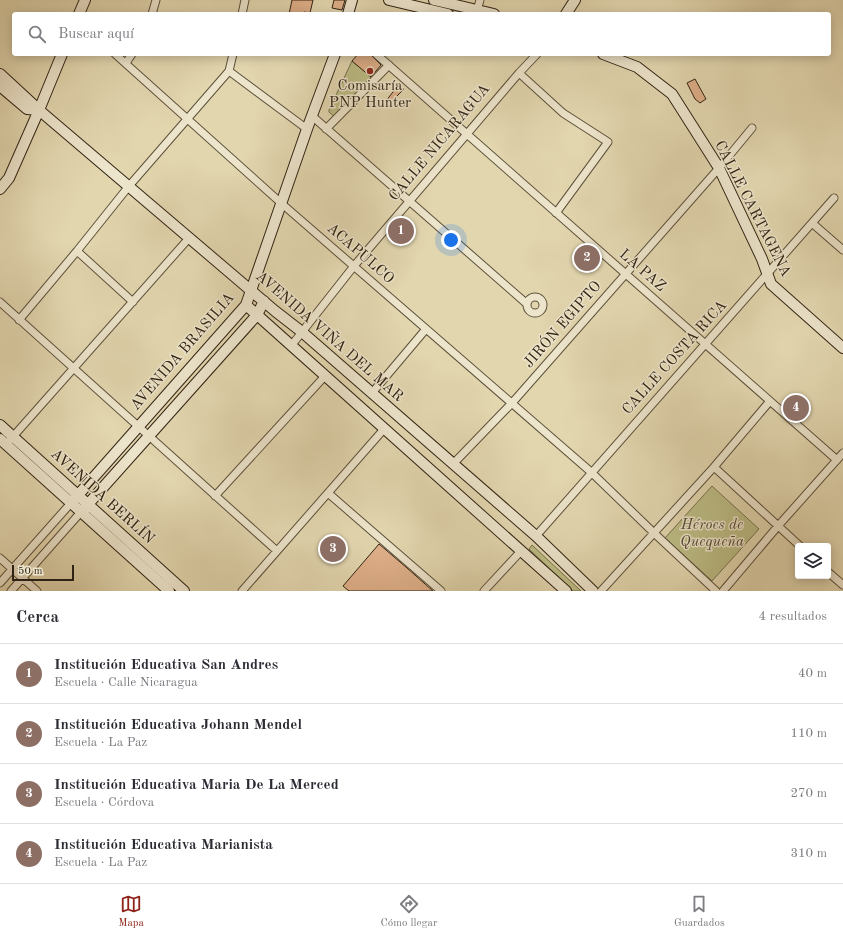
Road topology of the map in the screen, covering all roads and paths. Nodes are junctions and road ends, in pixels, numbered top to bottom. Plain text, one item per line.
1 (85, 0) edge
2 (156, 0) edge
3 (245, 0) edge
4 (352, 0) edge
5 (389, 0) edge
6 (434, 0) edge
7 (575, 0) edge
8 (478, 8) edge
9 (80, 12) edge
10 (153, 12) edge
11 (242, 12) edge
12 (349, 12) edge
13 (440, 12) edge
14 (489, 12) edge
15 (567, 12) edge
16 (61, 56) edge
17 (117, 56) edge
18 (131, 56) edge
19 (233, 56) edge
20 (334, 56) edge
21 (378, 56) edge
22 (535, 56) edge
23 (608, 56) edge
24 (126, 63) junction
25 (389, 65) junction
26 (229, 71) junction
27 (519, 73) junction
28 (0, 74) edge
29 (0, 86) edge
30 (40, 110) junction
31 (312, 116) junction
32 (188, 118) junction
33 (752, 128) dead end
34 (307, 129) junction
35 (326, 129) junction
36 (467, 134) junction
37 (719, 168) junction
38 (129, 186) junction
39 (0, 190) edge
40 (834, 198) dead end
41 (410, 202) junction
42 (282, 203) junction
43 (556, 213) junction
44 (812, 222) junction
45 (190, 238) junction
46 (843, 250) edge
47 (77, 251) junction
48 (354, 266) junction
49 (625, 274) junction
50 (767, 274) junction
51 (251, 290) junction
52 (264, 301) junction
53 (0, 302) edge
54 (133, 302) junction
55 (527, 304) dead end
56 (246, 306) junction
57 (257, 315) junction
58 (19, 320) junction
59 (426, 329) junction
60 (302, 332) junction
61 (705, 344) junction
62 (291, 346) junction
63 (843, 348) edge
64 (74, 369) junction
65 (325, 376) junction
66 (372, 393) junction
67 (770, 402) junction
68 (512, 403) junction
69 (0, 425) edge
70 (138, 427) junction
71 (384, 429) junction
72 (13, 436) junction
73 (149, 436) junction
74 (3, 442) edge
75 (843, 453) edge
76 (837, 460) junction
77 (453, 464) junction
78 (714, 467) junction
79 (591, 472) junction
80 (328, 493) junction
81 (215, 496) junction
82 (75, 499) junction
83 (85, 508) junction
84 (778, 526) junction
85 (654, 533) junction
86 (536, 536) junction
87 (797, 543) edge
88 (277, 551) junction
89 (521, 551) junction
90 (0, 558) edge
91 (13, 569) junction
92 (831, 575) edge
93 (23, 578) junction
94 (0, 583) edge
95 (843, 585) edge
96 (11, 591) edge
97 (37, 591) edge
98 (169, 591) edge
99 (184, 591) edge
100 (242, 591) edge
101 (441, 591) edge
102 (484, 591) edge
103 (566, 591) edge
104 (593, 591) edge
105 (601, 591) edge
106 (716, 591) edge
107 (723, 591) edge

1 - 9 street
2 - 10 street
3 - 11 street
4 - 12 street
5 - 13 street
6 - 8 street
7 - 15 street
8 - 14 street
16 - 30 street
17 - 24 street, ACAPULCO
18 - 24 street
19 - 26 street
20 - 31 street, AVENIDA BRASILIA
21 - 25 street, LA PAZ
22 - 27 street, CALLE NICARAGUA
23 - 37 street, CALLE CARTAGENA
24 - 32 street, ACAPULCO
25 - 35 street
25 - 36 street, LA PAZ
26 - 32 street
26 - 34 street
27 - 36 street, CALLE NICARAGUA
27 - 43 street
28 - 30 street, AVENIDA VIÑA DEL MAR
29 - 30 street, AVENIDA VIÑA DEL MAR
30 - 38 street, AVENIDA VIÑA DEL MAR
30 - 39 street
31 - 34 street, AVENIDA BRASILIA
31 - 35 street
32 - 38 street
32 - 42 street, ACAPULCO
33 - 37 street, JIRÓN EGIPTO
34 - 42 street, AVENIDA BRASILIA
35 - 41 street
36 - 41 street, CALLE NICARAGUA
36 - 43 street, LA PAZ
37 - 49 street, JIRÓN EGIPTO
37 - 50 street, CALLE CARTAGENA
38 - 45 street, AVENIDA VIÑA DEL MAR
38 - 47 street
40 - 44 street, CALLE COSTA RICA
41 - 48 street, CALLE NICARAGUA
41 - 55 street
42 - 48 street, ACAPULCO
42 - 51 street, AVENIDA BRASILIA
43 - 49 street, LA PAZ
44 - 46 street
44 - 50 street, CALLE COSTA RICA
45 - 51 street, AVENIDA VIÑA DEL MAR
45 - 54 street
47 - 54 street
47 - 58 street
48 - 59 street, ACAPULCO
48 - 60 street, CALLE NICARAGUA
49 - 61 street, LA PAZ
49 - 68 street, JIRÓN EGIPTO
50 - 61 street, CALLE COSTA RICA
50 - 63 street, CALLE CARTAGENA
51 - 52 street, AVENIDA VIÑA DEL MAR
51 - 56 street, AVENIDA BRASILIA
52 - 57 street, AVENIDA BRASILIA
52 - 60 street, AVENIDA VIÑA DEL MAR
53 - 58 street
54 - 64 street
56 - 57 street, AVENIDA VIÑA DEL MAR
56 - 70 street, AVENIDA BRASILIA
57 - 62 street, AVENIDA VIÑA DEL MAR
57 - 73 street, AVENIDA BRASILIA
58 - 64 street
59 - 66 street
59 - 68 street, ACAPULCO
60 - 62 street, CALLE NICARAGUA
60 - 66 street, AVENIDA VIÑA DEL MAR
61 - 67 street, LA PAZ
61 - 79 street, CALLE COSTA RICA
62 - 65 street, AVENIDA VIÑA DEL MAR
64 - 70 street
64 - 72 street
65 - 71 street, AVENIDA VIÑA DEL MAR
65 - 81 street
66 - 77 street, AVENIDA VIÑA DEL MAR
67 - 76 street, LA PAZ
67 - 78 street
68 - 77 street, JIRÓN EGIPTO
68 - 79 street, ACAPULCO
69 - 72 street, AVENIDA BERLÍN
70 - 73 street
70 - 82 street, AVENIDA BRASILIA
71 - 80 street
71 - 89 street, AVENIDA VIÑA DEL MAR
72 - 74 street
72 - 82 street, AVENIDA BERLÍN
73 - 81 street
73 - 83 street, AVENIDA BRASILIA
74 - 82 street, AVENIDA BERLÍN
75 - 76 street
76 - 84 street
77 - 86 street, AVENIDA VIÑA DEL MAR
78 - 84 street
78 - 85 street
79 - 85 street, ACAPULCO
79 - 86 street, CALLE COSTA RICA
80 - 88 street
80 - 101 street
81 - 88 street
82 - 83 street, AVENIDA BERLÍN
82 - 91 street, AVENIDA BRASILIA
83 - 93 street, AVENIDA BRASILIA
83 - 98 street, AVENIDA BERLÍN
83 - 99 street, AVENIDA BERLÍN
84 - 87 street
84 - 107 street
85 - 105 street
85 - 106 street, ACAPULCO
86 - 104 street, AVENIDA VIÑA DEL MAR
88 - 100 street
89 - 102 street
89 - 103 street, AVENIDA VIÑA DEL MAR
90 - 91 street
91 - 93 street
91 - 94 street, AVENIDA BRASILIA
92 - 95 street
93 - 96 street, AVENIDA BRASILIA
93 - 97 street

